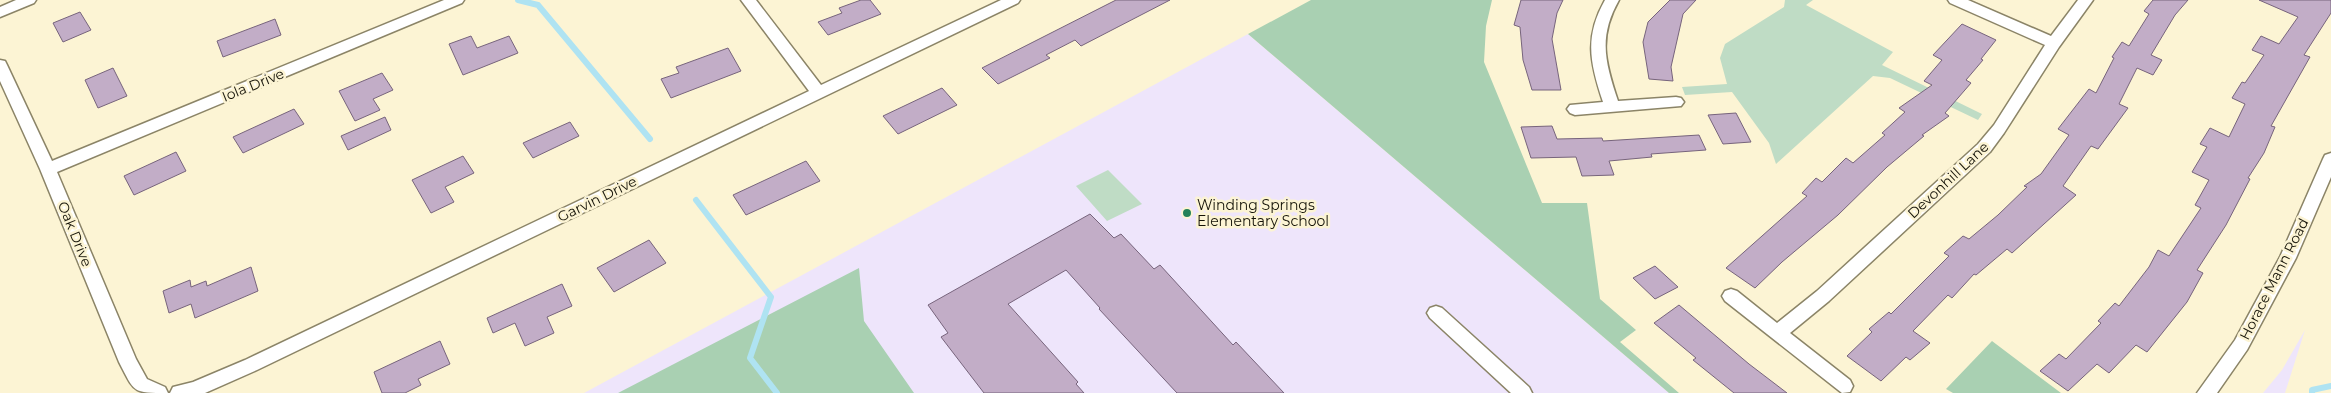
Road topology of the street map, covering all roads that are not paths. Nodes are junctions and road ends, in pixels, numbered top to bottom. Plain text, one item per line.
1 (29, 0) edge
2 (457, 0) edge
3 (748, 0) edge
4 (1013, 0) edge
5 (1612, 0) edge
6 (1955, 0) edge
7 (2086, 0) edge
8 (0, 12) edge
9 (2054, 43) junction
10 (0, 65) edge
11 (819, 93) junction
12 (1676, 102) dead end
13 (1612, 106) junction
14 (1575, 109) dead end
15 (2331, 159) edge
16 (48, 169) junction
17 (1731, 296) dead end
18 (1436, 313) dead end
19 (1777, 333) junction
20 (1844, 386) dead end
21 (158, 393) edge
22 (179, 393) edge
23 (1524, 393) edge
24 (2206, 393) edge

1 - 8 street
2 - 16 street, Iola Drive
3 - 11 street
4 - 11 street, Garvin Drive
5 - 13 street
6 - 9 street
7 - 9 street, Devonhill Lane
9 - 19 street, Devonhill Lane
10 - 16 street, Oak Drive
11 - 22 street, Garvin Drive
12 - 13 street
13 - 14 street
15 - 24 street, Horace Mann Road
16 - 21 street, Oak Drive
17 - 19 street
18 - 23 street
19 - 20 street

